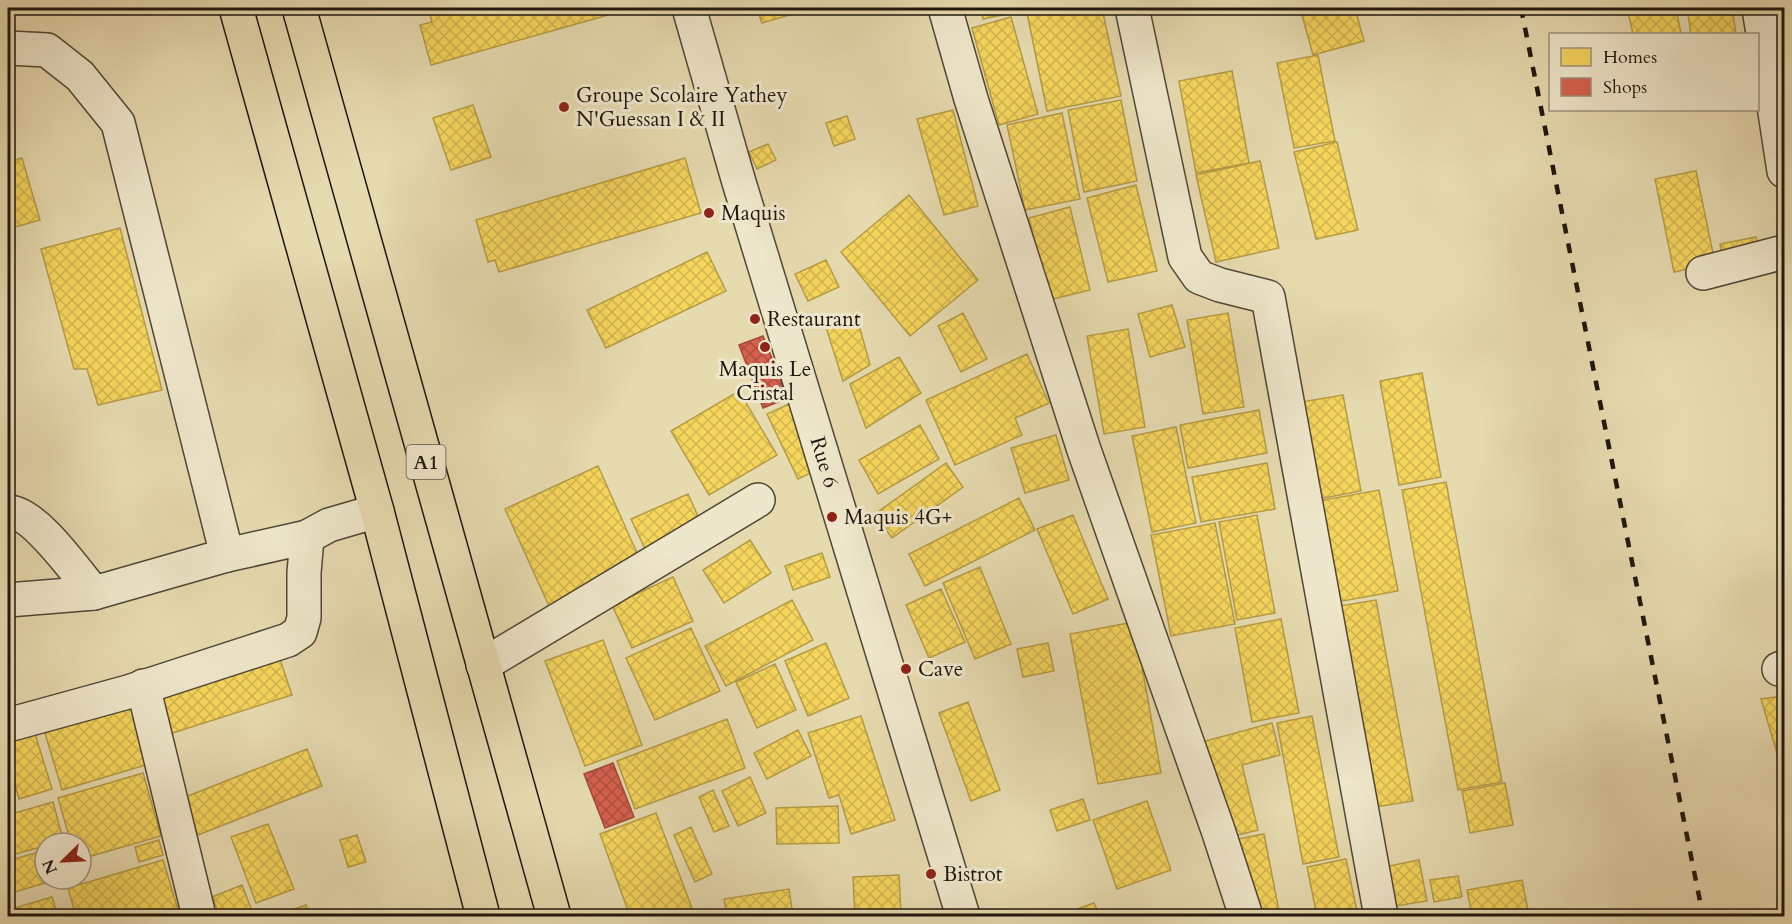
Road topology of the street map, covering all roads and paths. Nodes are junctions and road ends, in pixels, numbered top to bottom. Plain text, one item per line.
1 (236, 8) edge
2 (299, 8) edge
3 (689, 8) edge
4 (945, 8) edge
5 (1132, 8) edge
6 (1759, 8) edge
7 (8, 48) edge
8 (1785, 171) edge
9 (1785, 252) edge
10 (1702, 273) dead end
11 (758, 500) dead end
12 (377, 511) junction
13 (8, 512) edge
14 (308, 537) junction
15 (227, 555) junction
16 (94, 593) junction
17 (8, 600) edge
18 (483, 665) junction
19 (143, 686) junction
20 (8, 725) edge
21 (199, 916) edge
22 (483, 916) edge
23 (554, 916) edge
24 (963, 916) edge
25 (1246, 916) edge
26 (1381, 916) edge

1 - 12 main road
2 - 18 main road, A1
3 - 24 street, Rue 6
4 - 25 street
5 - 26 street
6 - 8 street
7 - 15 street
9 - 10 street
11 - 18 street
12 - 14 street
12 - 22 main road
13 - 16 street
14 - 15 street
14 - 19 street
15 - 16 street
16 - 17 street
18 - 23 main road, A1
19 - 20 street
19 - 21 street

